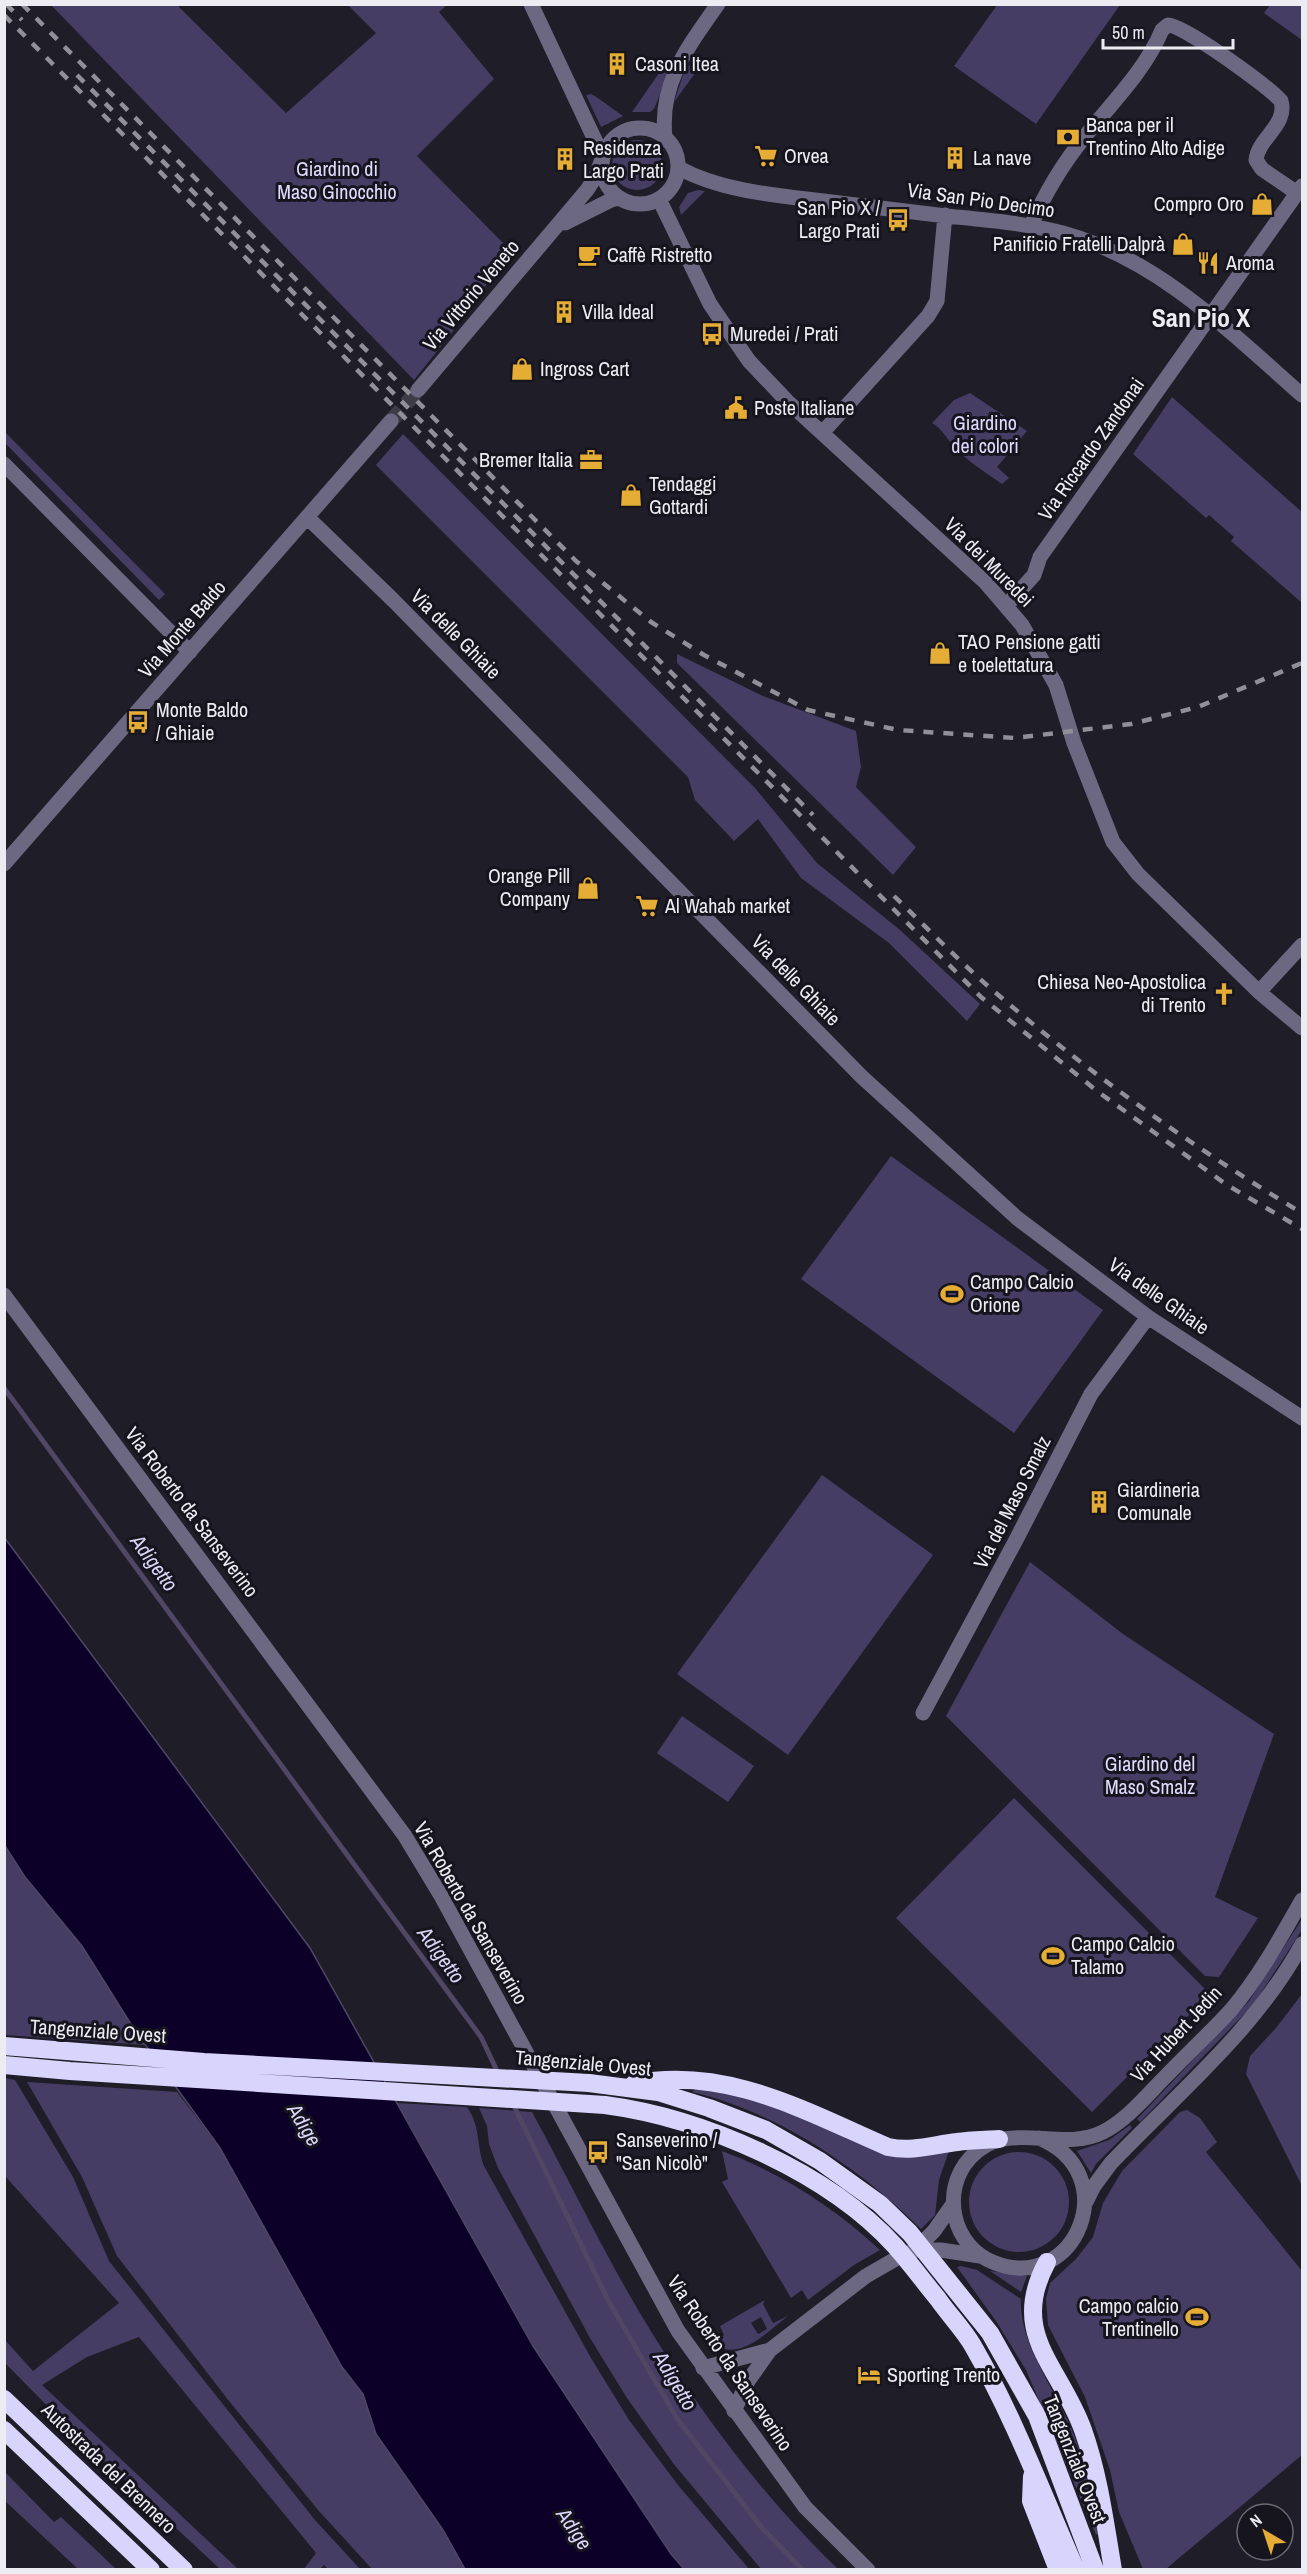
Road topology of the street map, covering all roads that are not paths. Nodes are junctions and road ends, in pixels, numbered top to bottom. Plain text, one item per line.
1 (531, 4) edge
2 (718, 4) edge
3 (665, 137) junction
4 (602, 158) junction
5 (679, 168) junction
6 (1300, 190) edge
7 (620, 198) junction
8 (659, 199) junction
9 (945, 215) junction
10 (1031, 226) junction
11 (557, 227) junction
12 (1211, 317) junction
13 (418, 390) tunnel mouth
14 (1302, 395) edge
15 (391, 421) tunnel mouth
16 (822, 433) junction
17 (4, 464) edge
18 (307, 517) junction
19 (1007, 605) junction
20 (190, 652) junction
21 (4, 864) edge
22 (1302, 945) edge
23 (1259, 992) junction
24 (1302, 1028) edge
25 (4, 1295) edge
26 (1148, 1317) junction
27 (1302, 1418) edge
28 (923, 1713) dead end
29 (1302, 1900) edge
30 (1302, 1944) edge
31 (4, 2046) edge
32 (4, 2065) edge
33 (621, 2087) junction
34 (1039, 2138) junction
35 (999, 2139) junction
36 (1086, 2202) junction
37 (953, 2204) junction
38 (913, 2242) junction
39 (982, 2257) junction
40 (1047, 2262) junction
41 (770, 2350) junction
42 (703, 2368) junction
43 (4, 2399) edge
44 (734, 2411) junction
45 (4, 2430) edge
46 (1032, 2468) junction
47 (151, 2570) edge
48 (184, 2570) edge
49 (868, 2570) edge
50 (1058, 2570) edge
51 (1076, 2570) edge
52 (1095, 2570) edge
53 (1113, 2570) edge

1 - 4 street
2 - 3 street
3 - 4 street
3 - 5 street
4 - 7 street
4 - 11 street, Via Vittorio Veneto
5 - 8 street
5 - 9 street, Via San Pio Decimo
6 - 10 street
6 - 12 street, Via Riccardo Zandonai
7 - 8 street
7 - 11 street, Via Vittorio Veneto
8 - 16 street, Via dei Muredei
9 - 10 street, Via San Pio Decimo
9 - 16 street
10 - 12 street, Via San Pio Decimo
11 - 13 street, Via Vittorio Veneto
12 - 14 street, Via San Pio Decimo
12 - 19 street, Via Riccardo Zandonai
15 - 18 street, Via Monte Baldo
16 - 19 street, Via dei Muredei
17 - 20 street
18 - 20 street, Via Monte Baldo
18 - 26 street, Via delle Ghiaie
19 - 23 street, Via dei Muredei
20 - 21 street, Via Monte Baldo
22 - 23 street
23 - 24 street, Via dei Muredei
25 - 42 street, Via Roberto da Sanseverino
26 - 27 street, Via delle Ghiaie
26 - 28 street, Via del Maso Smalz
29 - 34 street, Via Hubert Jedin
30 - 36 street, Via Hubert Jedin
31 - 33 highway, Tangenziale Ovest
32 - 46 highway, Tangenziale Ovest
33 - 35 highway
33 - 38 highway, Tangenziale Ovest
34 - 35 street, Via Hubert Jedin
34 - 36 street
35 - 37 street, Via Hubert Jedin
36 - 40 street, Via Hubert Jedin
37 - 38 street, Via Hubert Jedin
37 - 39 street
38 - 39 street, Via Hubert Jedin
38 - 41 street, Via Hubert Jedin
38 - 52 highway, Tangenziale Ovest
39 - 40 street, Via Hubert Jedin
40 - 53 highway
41 - 42 street, Via Hubert Jedin
41 - 44 street, Via Hubert Jedin
42 - 44 street, Via Roberto da Sanseverino
43 - 48 highway, Autostrada del Brennero
44 - 49 street, Via Roberto da Sanseverino
45 - 47 highway
46 - 50 highway
46 - 51 highway, Tangenziale Ovest

